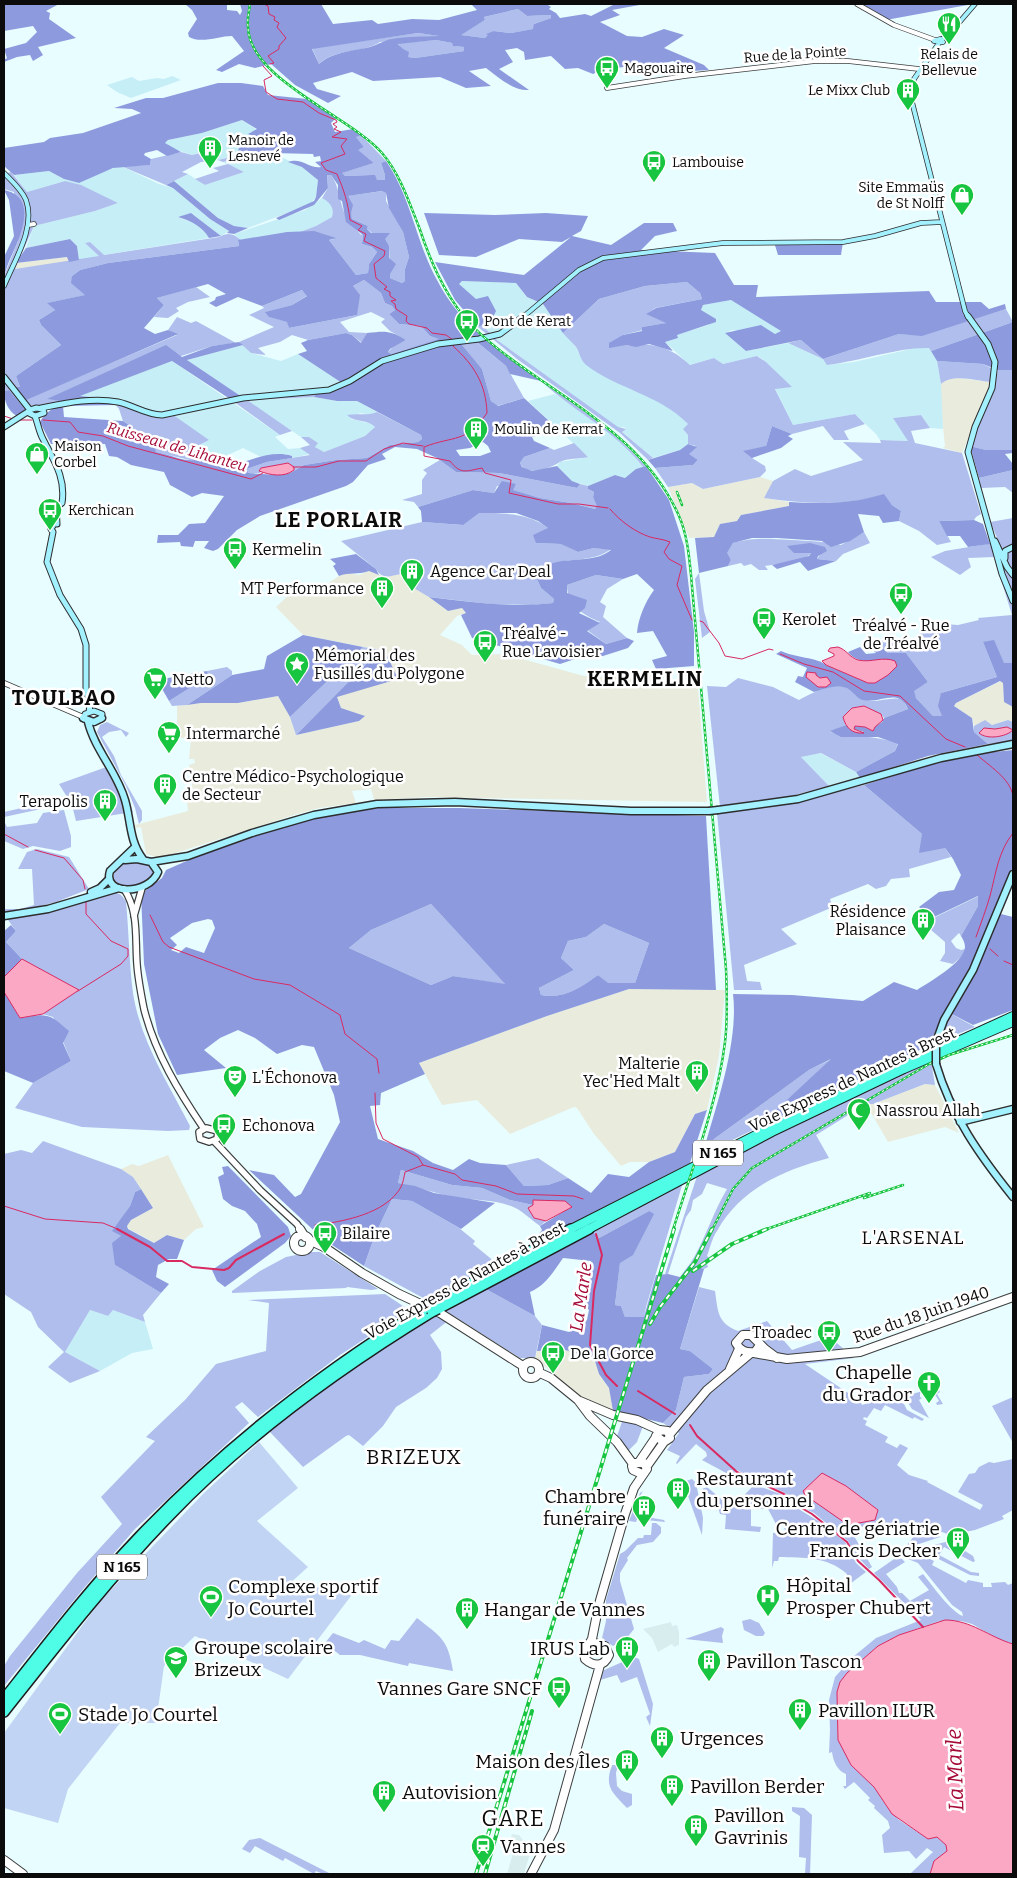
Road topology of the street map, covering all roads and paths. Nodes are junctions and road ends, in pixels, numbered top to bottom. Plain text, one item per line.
1 (857, 4) edge
2 (975, 4) edge
3 (938, 41) junction
4 (919, 69) junction
5 (606, 88) dead end
6 (4, 173) edge
7 (942, 222) junction
8 (34, 224) dead end
9 (28, 225) junction
10 (4, 286) edge
11 (4, 377) edge
12 (41, 410) junction
13 (30, 411) junction
14 (38, 423) junction
15 (4, 427) edge
16 (989, 526) junction
17 (1013, 547) edge
18 (1005, 564) junction
19 (1013, 575) edge
20 (1013, 586) edge
21 (1012, 594) junction
22 (1013, 601) edge
23 (4, 683) edge
24 (90, 704) junction
25 (96, 711) junction
26 (84, 714) junction
27 (88, 722) junction
28 (97, 722) junction
29 (90, 729) junction
30 (1013, 746) edge
31 (134, 848) junction
32 (188, 856) junction
33 (143, 859) junction
34 (126, 860) junction
35 (151, 862) junction
36 (158, 872) junction
37 (1013, 874) edge
38 (109, 879) junction
39 (120, 888) junction
40 (142, 888) junction
41 (70, 902) junction
42 (4, 916) edge
43 (134, 916) junction
44 (1013, 1016) edge
45 (1013, 1022) edge
46 (1013, 1109) edge
47 (960, 1122) junction
48 (204, 1129) junction
49 (214, 1141) junction
50 (1013, 1197) edge
51 (292, 1221) junction
52 (298, 1238) junction
53 (308, 1242) junction
54 (1013, 1296) edge
55 (431, 1309) junction
56 (760, 1345) junction
57 (739, 1349) junction
58 (752, 1353) junction
59 (778, 1358) junction
60 (523, 1366) junction
61 (730, 1369) junction
62 (540, 1373) junction
63 (578, 1400) junction
64 (662, 1433) junction
65 (253, 1434) junction
66 (636, 1463) junction
67 (647, 1466) junction
68 (640, 1474) junction
69 (594, 1629) junction
70 (602, 1644) junction
71 (588, 1646) junction
72 (600, 1665) junction
73 (4, 1699) edge
74 (4, 1712) edge
75 (4, 1860) edge
76 (23, 1874) edge
77 (531, 1874) edge

1 - 3 street
2 - 3 main road
3 - 4 main road
4 - 5 street, Rue de la Pointe
4 - 7 main road
6 - 9 main road
7 - 12 main road
7 - 16 main road
8 - 9 street
9 - 10 main road
11 - 13 main road
12 - 13 main road
12 - 13 main road
12 - 14 main road
13 - 14 main road
13 - 15 main road
14 - 24 main road
16 - 18 main road
16 - 21 main road
17 - 18 main road
18 - 19 main road
20 - 21 main road
21 - 22 main road
23 - 26 street
24 - 25 main road
24 - 26 main road
25 - 26 main road
25 - 28 main road
26 - 27 main road
27 - 28 main road
27 - 29 main road
28 - 29 main road
29 - 31 main road
30 - 32 main road, bridge
31 - 33 main road
31 - 34 main road
32 - 35 main road
32 - 36 main road
33 - 34 main road
33 - 35 main road
34 - 38 main road
35 - 36 main road
36 - 40 main road
37 - 47 main road, bridge
38 - 39 main road
38 - 41 main road
39 - 40 main road
39 - 41 main road
39 - 43 street
40 - 43 street
41 - 42 main road
43 - 48 street
44 - 55 highway, Voie Express de Nantes à Brest / N 165
45 - 55 highway, Voie Express de Nantes à Brest / N 165
46 - 47 main road
47 - 50 main road
48 - 49 street
48 - 49 street
49 - 51 street
51 - 52 street
51 - 53 street
52 - 53 street
52 - 53 street
53 - 60 street
54 - 59 street, Rue du 18 Juin 1940
55 - 65 highway, Voie Express de Nantes à Brest / N 165
56 - 57 street
56 - 58 street
56 - 59 street
57 - 58 street
57 - 61 street
58 - 59 street, Rue du 18 Juin 1940
58 - 61 street
60 - 62 street
60 - 62 street
61 - 64 street
62 - 63 street
63 - 64 street
63 - 66 street
64 - 66 street
64 - 67 street
65 - 73 highway, Voie Express de Nantes à Brest / N 165
65 - 74 highway, Voie Express de Nantes à Brest / N 165
66 - 67 street
66 - 68 street
67 - 68 street
68 - 69 street
69 - 70 street
69 - 71 street
70 - 71 street
70 - 72 street
71 - 72 street
72 - 77 street
75 - 76 street

